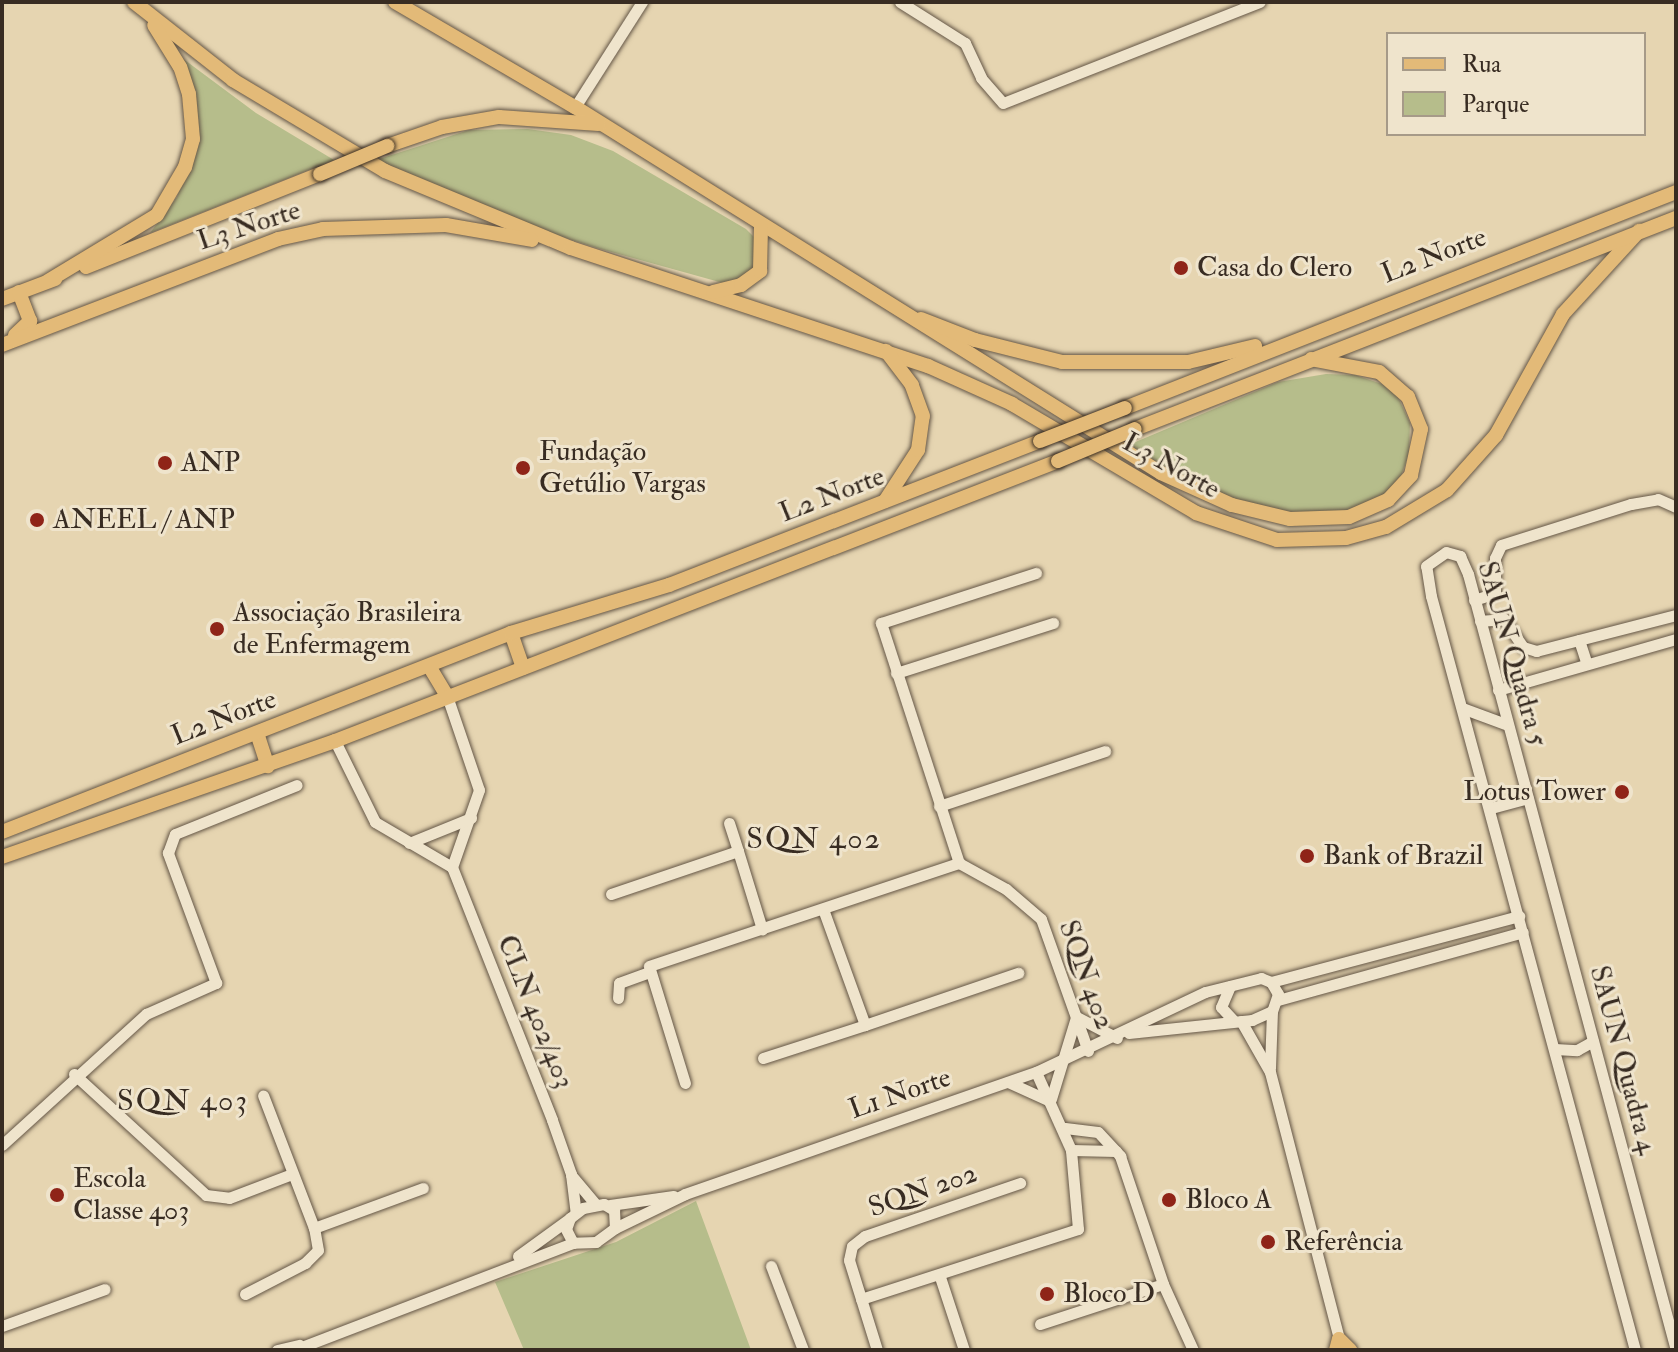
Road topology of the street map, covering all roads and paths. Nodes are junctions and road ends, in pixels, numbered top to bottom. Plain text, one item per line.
1 (395, 2) edge
2 (642, 2) edge
3 (900, 2) edge
4 (1260, 2) edge
5 (139, 7) edge
6 (575, 107) junction
7 (599, 124) junction
8 (1676, 192) edge
9 (1676, 218) edge
10 (761, 226) junction
11 (1639, 231) junction
12 (571, 248) junction
13 (48, 281) junction
14 (19, 292) junction
15 (712, 292) junction
16 (2, 299) edge
17 (891, 306) junction
18 (1330, 324) junction
19 (2, 345) edge
20 (883, 348) junction
21 (1311, 359) junction
22 (883, 504) junction
23 (1676, 507) edge
24 (1036, 573) dead end
25 (1474, 600) junction
26 (1676, 615) edge
27 (1480, 621) junction
28 (1053, 623) dead end
29 (511, 633) junction
30 (1676, 639) edge
31 (1579, 640) junction
32 (1587, 664) junction
33 (429, 666) junction
34 (523, 668) junction
35 (896, 673) junction
36 (1498, 690) junction
37 (447, 696) junction
38 (1462, 708) junction
39 (1508, 725) junction
40 (257, 733) junction
41 (335, 741) junction
42 (1105, 751) dead end
43 (268, 766) junction
44 (297, 785) dead end
45 (1528, 798) junction
46 (939, 806) junction
47 (1491, 808) junction
48 (472, 818) junction
49 (729, 823) dead end
50 (2, 832) edge
51 (409, 843) junction
52 (738, 851) junction
53 (2, 857) edge
54 (959, 863) junction
55 (452, 867) junction
56 (611, 894) dead end
57 (823, 909) junction
58 (1519, 916) junction
59 (1560, 921) joint
60 (762, 929) junction
61 (1523, 932) junction
62 (650, 972) junction
63 (1018, 973) dead end
64 (1271, 982) junction
65 (1231, 985) junction
66 (618, 998) dead end
67 (1275, 1005) junction
68 (1076, 1016) junction
69 (1237, 1021) junction
70 (865, 1025) junction
71 (1129, 1033) junction
72 (1117, 1038) junction
73 (1593, 1041) junction
74 (1555, 1049) junction
75 (1088, 1051) junction
76 (763, 1058) dead end
77 (1062, 1061) junction
78 (1036, 1072) junction
79 (1270, 1072) junction
80 (74, 1074) junction
81 (1008, 1082) junction
82 (685, 1083) dead end
83 (263, 1095) dead end
84 (1050, 1101) junction
85 (1065, 1128) junction
86 (2, 1145) edge
87 (1071, 1150) junction
88 (1117, 1151) junction
89 (292, 1174) junction
90 (571, 1174) junction
91 (1020, 1183) dead end
92 (423, 1188) dead end
93 (685, 1194) junction
94 (595, 1204) junction
95 (610, 1205) junction
96 (573, 1215) junction
97 (314, 1228) junction
98 (615, 1228) junction
99 (573, 1243) junction
100 (508, 1264) junction
101 (771, 1266) dead end
102 (940, 1277) junction
103 (1163, 1284) junction
104 (105, 1289) dead end
105 (245, 1294) dead end
106 (861, 1299) junction
107 (1040, 1324) dead end
108 (2, 1326) edge
109 (307, 1343) junction
110 (1339, 1346) edge
111 (277, 1350) edge
112 (294, 1350) edge
113 (803, 1350) edge
114 (877, 1350) edge
115 (964, 1350) edge
116 (1193, 1350) edge
117 (1350, 1350) edge
118 (1635, 1350) edge
119 (1675, 1350) edge

1 - 6 main road, L3 Norte
2 - 6 street
3 - 4 street
5 - 12 main road, L3 Norte
5 - 13 main road
6 - 7 main road, L3 Norte
7 - 10 main road, L3 Norte
7 - 13 main road, L3 Norte, bridge
8 - 18 main road, L2 Norte
9 - 11 main road, L2 Norte
10 - 15 main road
10 - 17 main road, L3 Norte
11 - 20 main road, L3 Norte
11 - 21 main road, L2 Norte
12 - 15 main road, L3 Norte
12 - 19 main road, L3 Norte
13 - 14 main road, L3 Norte
14 - 16 main road, L3 Norte
14 - 19 main road
15 - 20 main road, L3 Norte
17 - 18 main road
17 - 21 main road, L3 Norte
18 - 22 main road, L2 Norte, bridge
20 - 22 main road
21 - 34 main road, L2 Norte, bridge
22 - 29 main road, L2 Norte
23 - 25 street
24 - 35 street
25 - 27 street, SAUN Quadra 5
25 - 38 street, SAUN Quadra 5
26 - 31 street
27 - 31 street
27 - 36 street, SAUN Quadra 5
28 - 35 street
29 - 33 main road, L2 Norte
29 - 34 main road
30 - 32 street
31 - 32 street
32 - 36 street
33 - 37 main road
33 - 40 main road, L2 Norte
34 - 37 main road, L2 Norte
35 - 46 street
36 - 39 street, SAUN Quadra 5
37 - 41 main road, L2 Norte
37 - 48 street
38 - 39 street
38 - 47 street, SAUN Quadra 5
39 - 45 street, SAUN Quadra 5
40 - 43 main road
40 - 50 main road, L2 Norte
41 - 43 main road, L2 Norte
41 - 51 street
42 - 46 street
43 - 53 main road, L2 Norte
44 - 80 street
45 - 47 street
45 - 59 street, SAUN Quadra 5
46 - 54 street
47 - 58 street, SAUN Quadra 5
48 - 51 street
48 - 55 street
49 - 52 street
51 - 55 street
52 - 56 street
52 - 60 street
54 - 57 street
54 - 68 street, SQN 402
55 - 90 street, CLN 402/403
57 - 60 street
57 - 70 street
58 - 61 street, SAUN Quadra 5
58 - 64 street
59 - 73 street, SAUN Quadra 4
60 - 62 street
61 - 67 street
61 - 74 street
62 - 66 street
62 - 82 street
63 - 70 street
64 - 65 street, L1 Norte
64 - 67 street
65 - 69 street
65 - 71 street, L1 Norte
67 - 69 street, L1 Norte
67 - 79 street
68 - 72 street
68 - 75 street, SQN 402
68 - 77 street
69 - 71 street, L1 Norte
69 - 79 street
70 - 76 street
71 - 72 street, L1 Norte
72 - 75 street, L1 Norte
73 - 74 street
73 - 119 street, SAUN Quadra 4
74 - 118 street
75 - 77 street, L1 Norte
77 - 78 street, L1 Norte
77 - 84 street
78 - 81 street, L1 Norte
78 - 84 street
79 - 110 street
80 - 86 street
80 - 89 street
81 - 84 street
81 - 93 street, L1 Norte
83 - 89 street
84 - 85 street
85 - 87 street
85 - 88 street
87 - 88 street
87 - 102 street
88 - 103 street
89 - 97 street
90 - 94 street, CLN 402/403
90 - 96 street, CLN 402/403
91 - 106 street, SQN 202
92 - 97 street
93 - 95 street, L1 Norte
93 - 98 street, L1 Norte
94 - 95 street
94 - 96 street
95 - 98 street
96 - 99 street
96 - 100 street
97 - 105 street
98 - 99 street
99 - 100 street
100 - 109 street
101 - 113 street
102 - 106 street
102 - 115 street
103 - 107 street
103 - 116 street
104 - 108 street
106 - 114 street, SQN 202
109 - 111 street
109 - 112 street
110 - 117 main road

